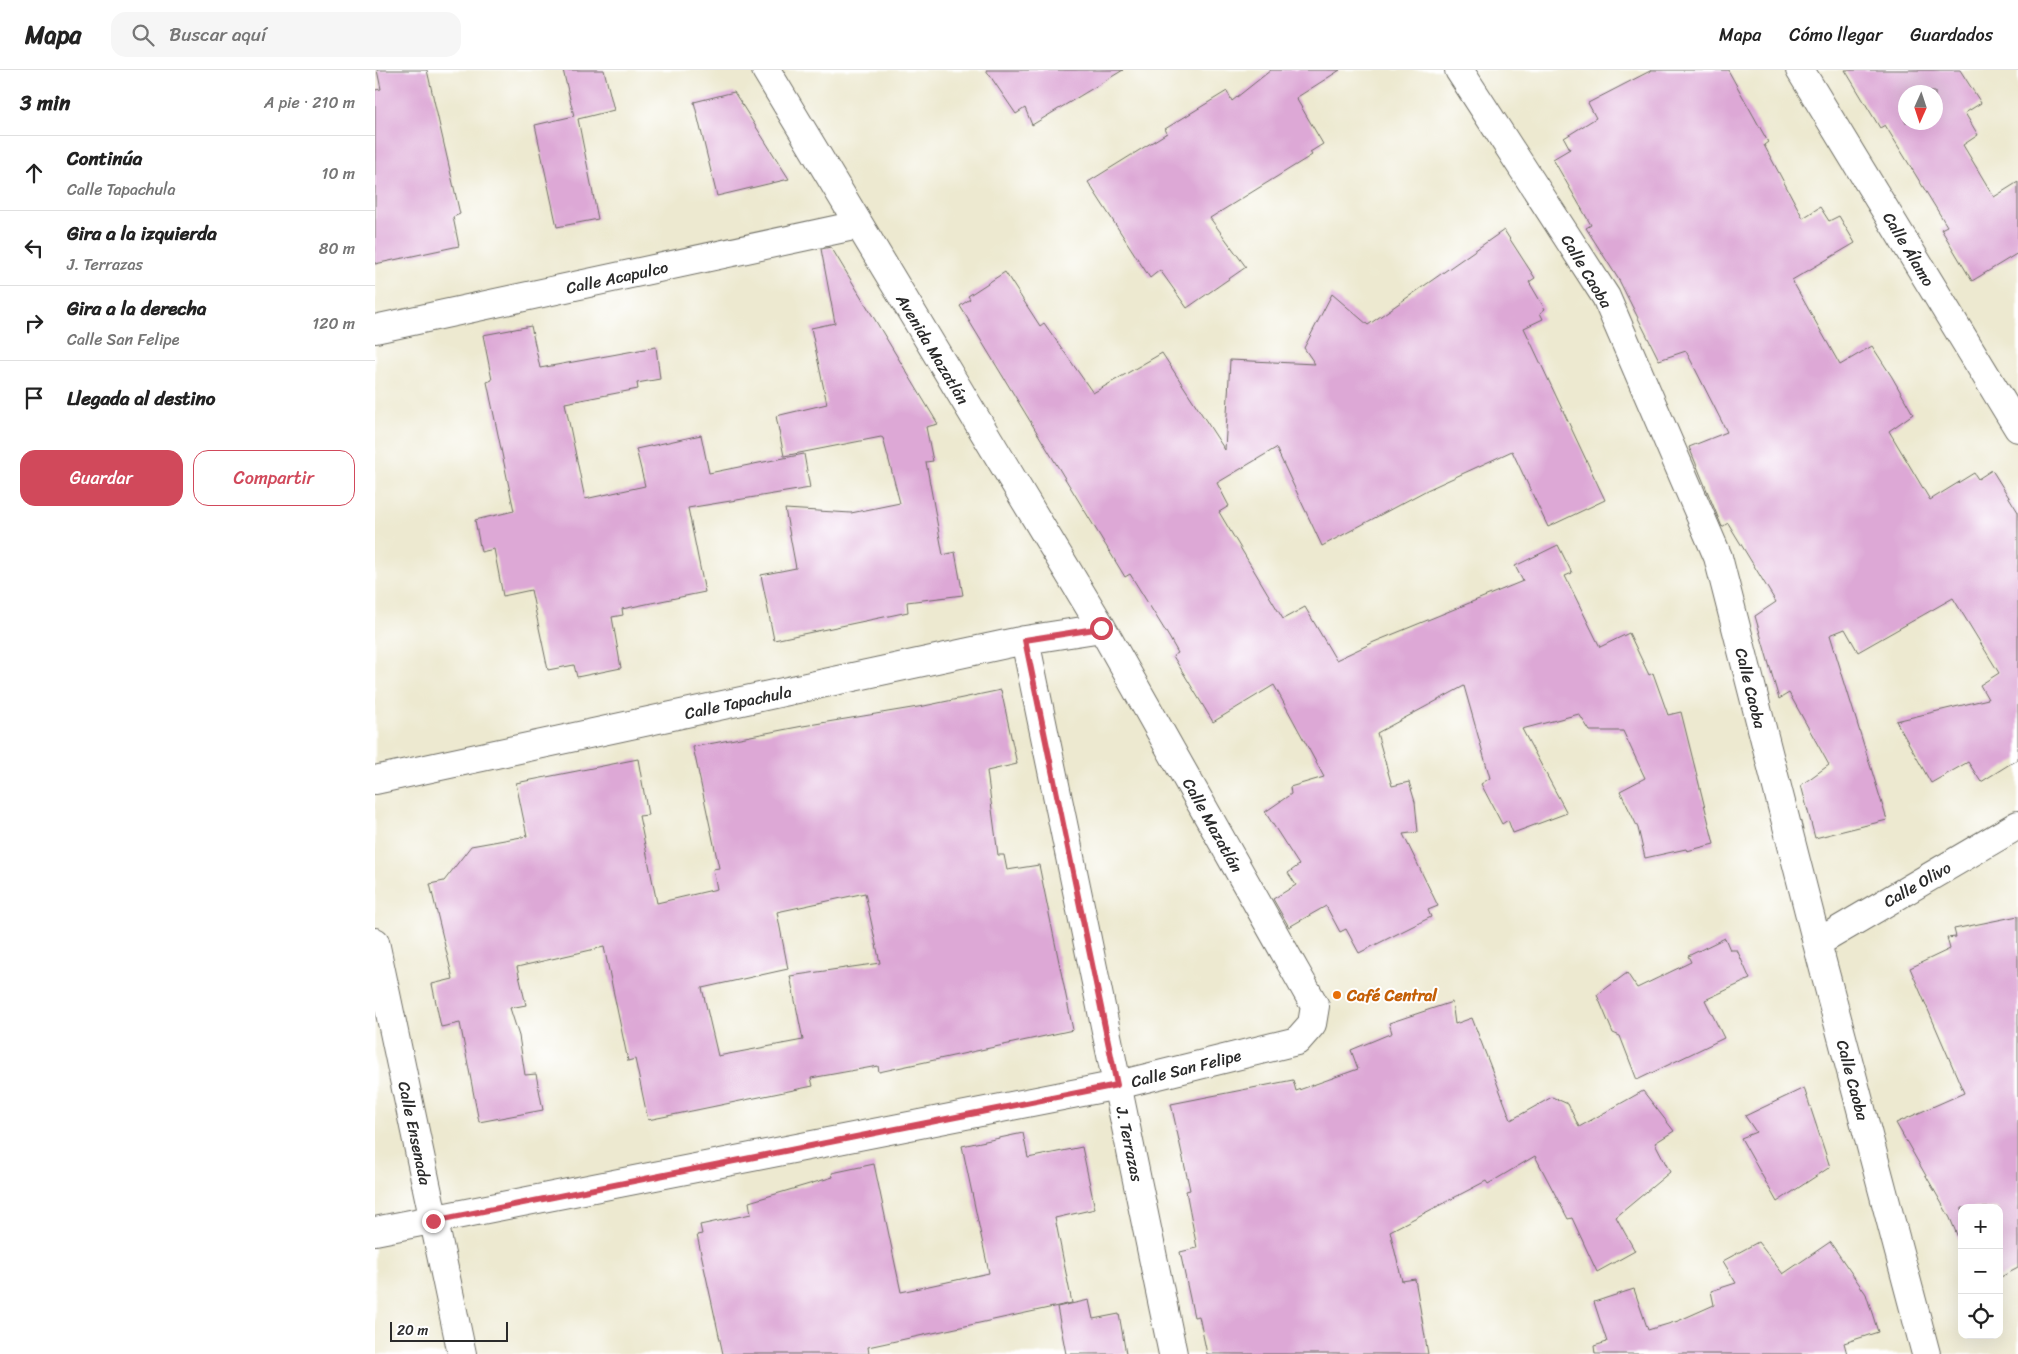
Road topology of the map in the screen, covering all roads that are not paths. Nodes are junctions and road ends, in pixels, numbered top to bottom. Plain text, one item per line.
1 (766, 70) edge
2 (1459, 70) edge
3 (1800, 70) edge
4 (858, 226) junction
5 (375, 329) edge
6 (2018, 428) edge
7 (1101, 628) junction
8 (1025, 640) junction
9 (375, 780) edge
10 (2018, 825) edge
11 (375, 942) edge
12 (1817, 943) junction
13 (1312, 1024) joint
14 (1117, 1085) junction
15 (433, 1221) junction
16 (375, 1231) edge
17 (461, 1354) edge
18 (1173, 1354) edge
19 (1926, 1354) edge

1 - 4 street, Avenida Mazatlán
2 - 12 street, Calle Caoba
3 - 6 street, Calle Álamo
4 - 5 street, Calle Acapulco
4 - 7 street, Avenida Mazatlán
7 - 8 street, Calle Tapachula
7 - 13 street, Calle Mazatlán
8 - 9 street, Calle Tapachula
8 - 14 street, J. Terrazas
10 - 12 street, Calle Olivo
11 - 15 street, Calle Ensenada
12 - 19 street, Calle Caoba
13 - 14 street, Calle San Felipe
14 - 15 street, Calle San Felipe
14 - 18 street, J. Terrazas
15 - 16 street, Calle San Felipe
15 - 17 street, Calle Ensenada

